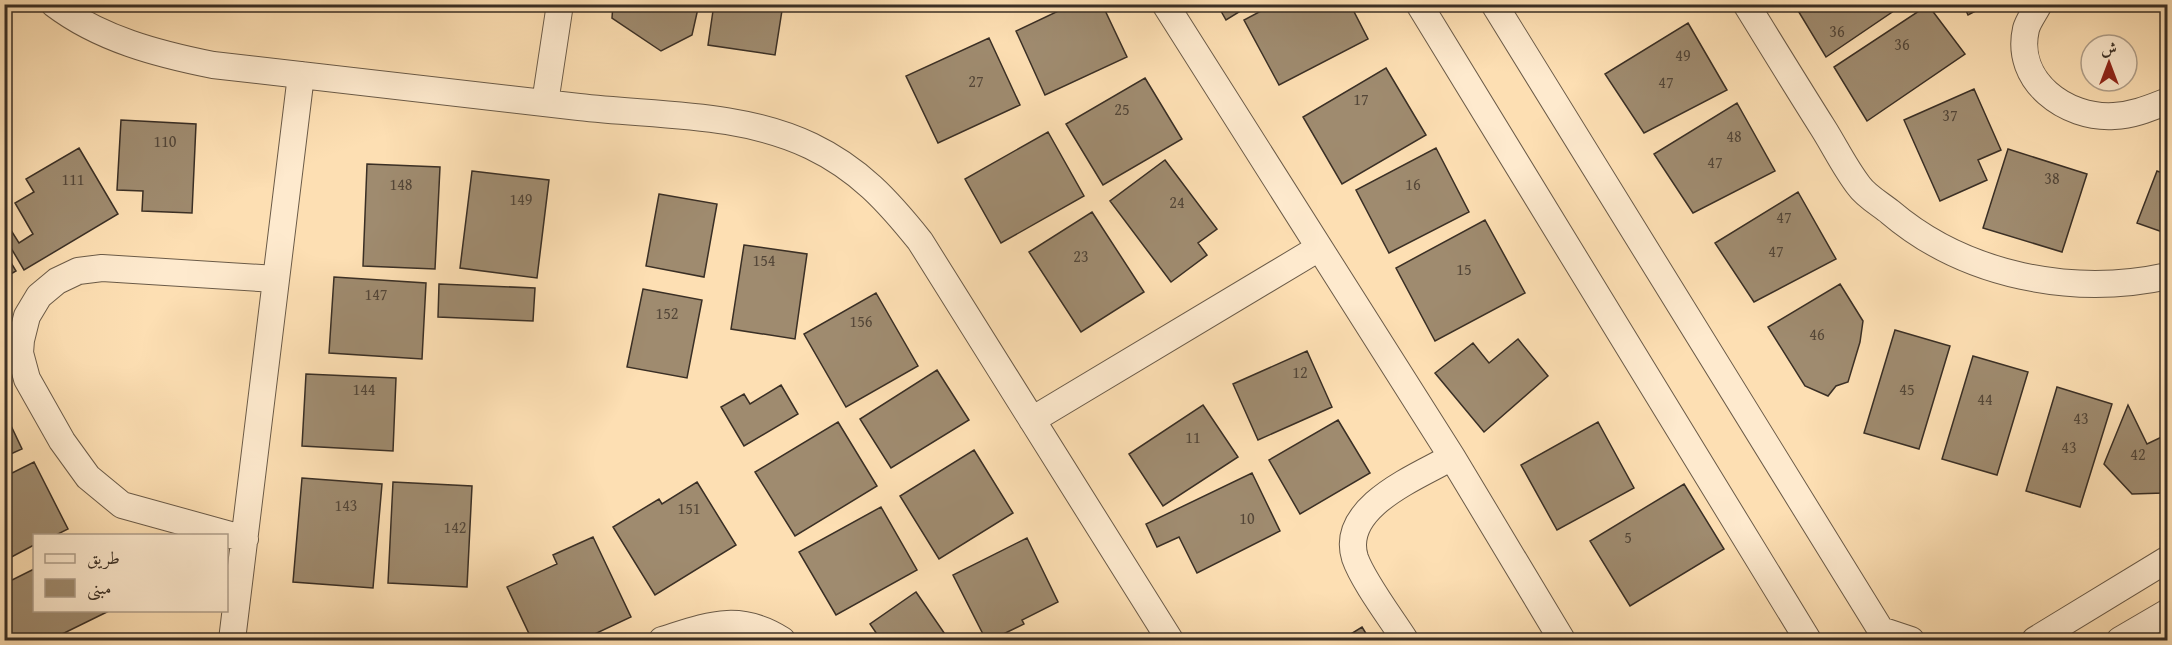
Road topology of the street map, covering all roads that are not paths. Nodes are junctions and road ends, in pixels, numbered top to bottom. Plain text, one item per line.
1 (54, 4) edge
2 (560, 4) edge
3 (1165, 4) edge
4 (1419, 4) edge
5 (1494, 4) edge
6 (1746, 4) edge
7 (2039, 4) edge
8 (301, 75) junction
9 (2168, 101) edge
10 (545, 103) junction
11 (1319, 248) junction
12 (2168, 276) edge
13 (276, 279) junction
14 (1032, 420) junction
15 (1452, 457) junction
16 (226, 534) edge
17 (228, 534) edge
18 (245, 539) junction
19 (2168, 559) edge
20 (2168, 612) edge
21 (1884, 635) edge
22 (232, 640) edge
23 (662, 640) edge
24 (782, 640) edge
25 (1170, 640) edge
26 (1405, 640) edge
27 (1562, 640) edge
28 (1808, 640) edge
29 (1911, 640) edge
30 (2035, 640) edge
31 (2120, 640) edge

1 - 8 street
2 - 10 street
3 - 11 street
4 - 28 street
5 - 21 street
6 - 12 street
7 - 9 street
8 - 10 street
8 - 13 street
10 - 14 street
11 - 14 street
11 - 15 street
13 - 16 street
13 - 18 street
14 - 25 street
15 - 26 street
15 - 27 street
17 - 18 street
18 - 22 street
19 - 30 street
20 - 31 street
21 - 29 street
23 - 24 street

